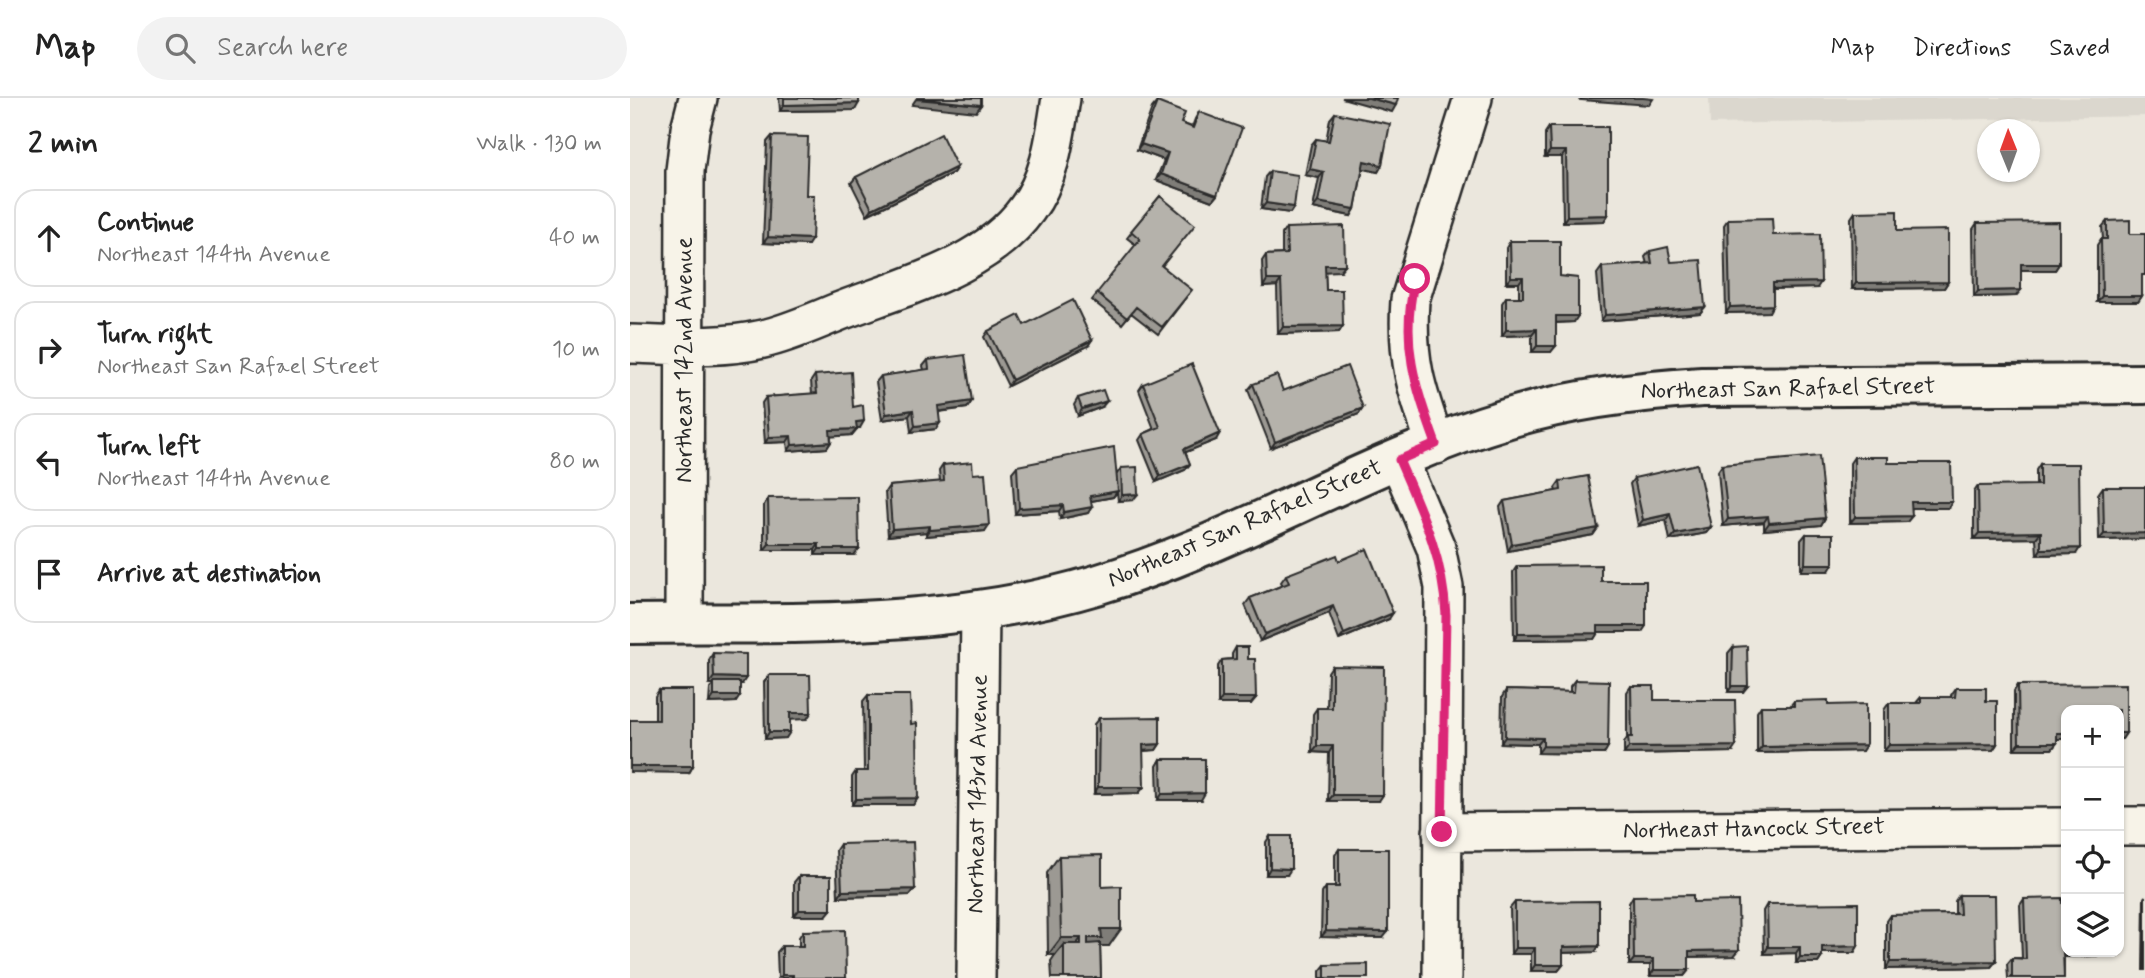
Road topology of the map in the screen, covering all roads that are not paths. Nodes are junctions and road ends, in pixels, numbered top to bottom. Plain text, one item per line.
1 (698, 98) edge
2 (1061, 98) edge
3 (1473, 98) edge
4 (630, 344) edge
5 (684, 345) junction
6 (2145, 384) edge
7 (1436, 444) junction
8 (1399, 460) junction
9 (980, 610) junction
10 (684, 623) junction
11 (630, 624) edge
12 (2124, 826) edge
13 (2145, 826) edge
14 (2061, 827) edge
15 (1442, 832) junction
16 (975, 978) edge
17 (1442, 978) edge

1 - 5 street, Northeast 142nd Avenue
2 - 5 street
3 - 7 street
4 - 5 street
5 - 10 street, Northeast 142nd Avenue
6 - 7 street, Northeast San Rafael Street
7 - 8 street, Northeast San Rafael Street
8 - 9 street, Northeast San Rafael Street
8 - 15 street
9 - 10 street, Northeast San Rafael Street
9 - 16 street, Northeast 143rd Avenue
10 - 11 street, Northeast San Rafael Street
12 - 13 street
14 - 15 street, Northeast Hancock Street
15 - 17 street

